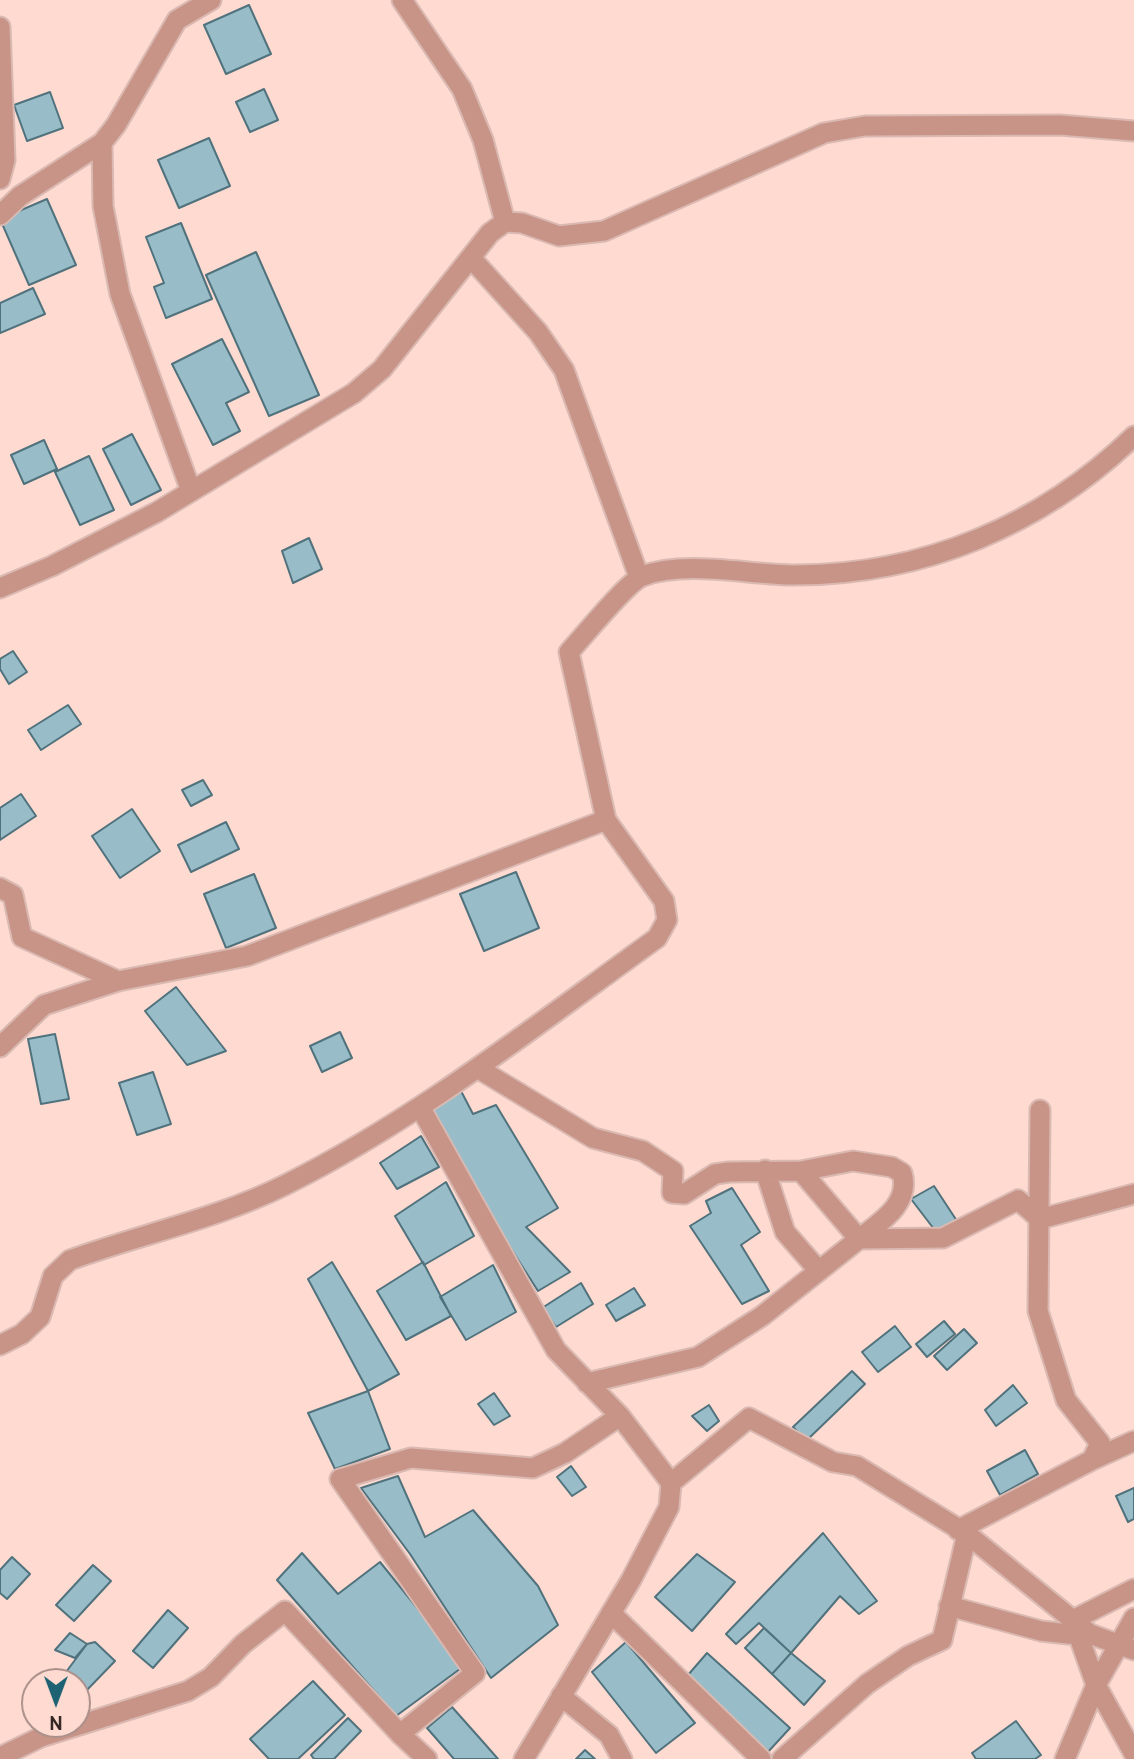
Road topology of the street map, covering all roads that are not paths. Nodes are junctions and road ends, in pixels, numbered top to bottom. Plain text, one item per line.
1 (211, 0) edge
2 (402, 0) edge
3 (0, 27) edge
4 (1134, 131) edge
5 (102, 143) junction
6 (0, 179) edge
7 (0, 215) edge
8 (505, 222) junction
9 (471, 258) junction
10 (1134, 436) edge
11 (191, 491) junction
12 (639, 577) junction
13 (0, 588) edge
14 (606, 820) junction
15 (0, 888) edge
16 (118, 981) junction
17 (0, 1047) edge
18 (479, 1069) junction
19 (419, 1107) junction
20 (1040, 1110) dead end
21 (765, 1170) junction
22 (801, 1171) junction
23 (1134, 1194) edge
24 (1040, 1219) junction
25 (859, 1239) junction
26 (819, 1272) junction
27 (0, 1345) edge
28 (587, 1383) junction
29 (620, 1416) junction
30 (1134, 1441) edge
31 (1092, 1460) junction
32 (671, 1483) junction
33 (963, 1532) junction
34 (1134, 1589) edge
35 (949, 1605) junction
36 (611, 1613) junction
37 (1134, 1618) edge
38 (1075, 1628) junction
39 (1127, 1648) edge
40 (1096, 1685) junction
41 (561, 1696) junction
42 (400, 1734) junction
43 (1134, 1754) edge
44 (0, 1757) edge
45 (427, 1759) edge
46 (524, 1759) edge
47 (622, 1759) edge
48 (761, 1759) edge
49 (782, 1759) edge
50 (1065, 1759) edge

1 - 5 street
2 - 8 street
3 - 6 street
4 - 8 street
5 - 7 street
5 - 11 street
8 - 9 street
9 - 11 street
9 - 12 street
10 - 12 street
11 - 13 street
12 - 14 street
14 - 16 street
14 - 18 street
15 - 16 street
16 - 17 street
18 - 19 street
18 - 21 street
19 - 27 street
19 - 28 street
20 - 24 street
21 - 22 street
21 - 26 street
22 - 25 street
22 - 25 street
23 - 24 street
24 - 25 street
24 - 31 street
25 - 26 street
26 - 28 street
28 - 29 street
29 - 32 street
29 - 42 street
30 - 31 street
31 - 33 street
32 - 33 street
32 - 36 street
33 - 35 street
33 - 38 street
34 - 38 street
35 - 38 street
35 - 49 street
36 - 41 street
36 - 48 street
37 - 39 street
38 - 39 street
38 - 40 street
39 - 40 street
40 - 43 street
40 - 50 street
41 - 46 street
41 - 47 street
42 - 44 street
42 - 45 street

